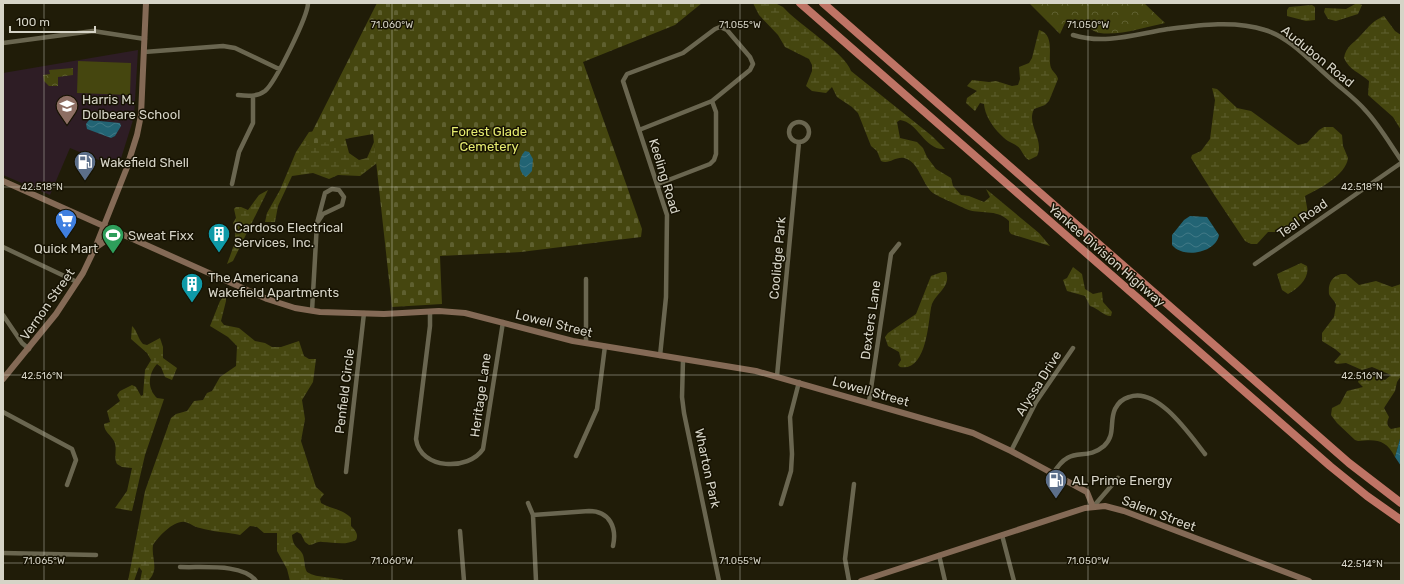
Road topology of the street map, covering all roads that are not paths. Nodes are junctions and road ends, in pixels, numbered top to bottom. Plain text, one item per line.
1 (146, 3) edge
2 (308, 3) edge
3 (800, 3) edge
4 (823, 3) edge
5 (1073, 35) dead end
6 (145, 39) junction
7 (3, 43) edge
8 (144, 52) junction
9 (279, 69) junction
10 (238, 95) dead end
11 (253, 96) junction
12 (712, 101) junction
13 (639, 130) junction
14 (799, 142) junction
15 (1401, 161) edge
16 (3, 181) edge
17 (232, 184) dead end
18 (658, 184) junction
19 (317, 223) junction
20 (103, 226) junction
21 (124, 235) junction
22 (899, 244) dead end
23 (3, 247) edge
24 (95, 248) junction
25 (1255, 264) dead end
26 (586, 279) dead end
27 (77, 282) junction
28 (312, 311) junction
29 (430, 312) junction
30 (364, 313) junction
31 (3, 315) edge
32 (503, 322) junction
33 (586, 343) junction
34 (605, 346) junction
35 (1073, 348) dead end
36 (29, 349) junction
37 (660, 356) junction
38 (683, 360) junction
39 (777, 376) junction
40 (3, 379) edge
41 (799, 382) junction
42 (869, 402) junction
43 (3, 412) edge
44 (1011, 451) junction
45 (1205, 454) dead end
46 (576, 456) dead end
47 (346, 472) dead end
48 (1053, 474) junction
49 (1118, 478) dead end
50 (854, 484) dead end
51 (67, 485) dead end
52 (1367, 496) junction
53 (1400, 502) edge
54 (528, 503) dead end
55 (781, 504) dead end
56 (1093, 507) junction
57 (533, 515) junction
58 (1401, 520) edge
59 (1401, 526) edge
60 (460, 531) dead end
61 (1002, 535) junction
62 (613, 546) dead end
63 (3, 553) edge
64 (96, 555) dead end
65 (939, 555) junction
66 (180, 567) dead end
67 (865, 580) edge
68 (256, 581) edge
69 (464, 581) edge
70 (536, 581) edge
71 (719, 581) edge
72 (849, 581) edge
73 (945, 581) edge
74 (1014, 581) edge
75 (1307, 581) edge

1 - 6 main road, Vernon Street
2 - 9 street
3 - 52 highway, Yankee Division Highway
4 - 53 highway, Yankee Division Highway
5 - 15 street, Audubon Road
6 - 7 street
6 - 8 main road, Vernon Street
8 - 9 street
8 - 20 main road, Vernon Street
9 - 11 street
10 - 11 street
11 - 17 street
12 - 13 street
12 - 13 street, Keeling Road
12 - 18 street
13 - 18 street, Keeling Road
14 - 14 street, Coolidge Park
14 - 39 street, Coolidge Park
15 - 25 street, Teal Road
16 - 20 main road, Lowell Street
18 - 37 street, Keeling Road
19 - 19 street
19 - 28 street
20 - 21 main road, Lowell Street
20 - 24 main road, Vernon Street
21 - 24 main road
21 - 28 main road, Lowell Street
22 - 42 street, Dexters Lane
23 - 27 street
24 - 27 main road, Vernon Street
26 - 33 street
27 - 36 main road, Vernon Street
28 - 30 main road, Lowell Street
29 - 30 main road, Lowell Street
29 - 32 main road, Lowell Street
29 - 32 street, Heritage Lane
30 - 47 street, Penfield Circle
31 - 36 street
32 - 33 main road, Lowell Street
33 - 34 main road, Lowell Street
34 - 37 main road, Lowell Street
34 - 46 street
35 - 44 street, Alyssa Drive
36 - 40 main road, Vernon Street
37 - 38 main road, Lowell Street
38 - 39 main road, Lowell Street
38 - 71 street, Wharton Park
39 - 41 main road, Lowell Street
41 - 42 main road, Lowell Street
41 - 55 street
42 - 44 main road, Lowell Street
43 - 51 street
44 - 48 main road, Lowell Street
45 - 48 street
48 - 56 main road, Lowell Street
49 - 56 street
50 - 72 street
52 - 58 highway, Yankee Division Highway
52 - 59 highway
54 - 57 street
56 - 61 main road, Salem Street
56 - 75 main road, Salem Street
57 - 62 street
57 - 70 street
60 - 69 street
61 - 65 main road, Salem Street
61 - 74 street
63 - 64 street
65 - 67 main road, Salem Street
65 - 73 street
66 - 68 street

